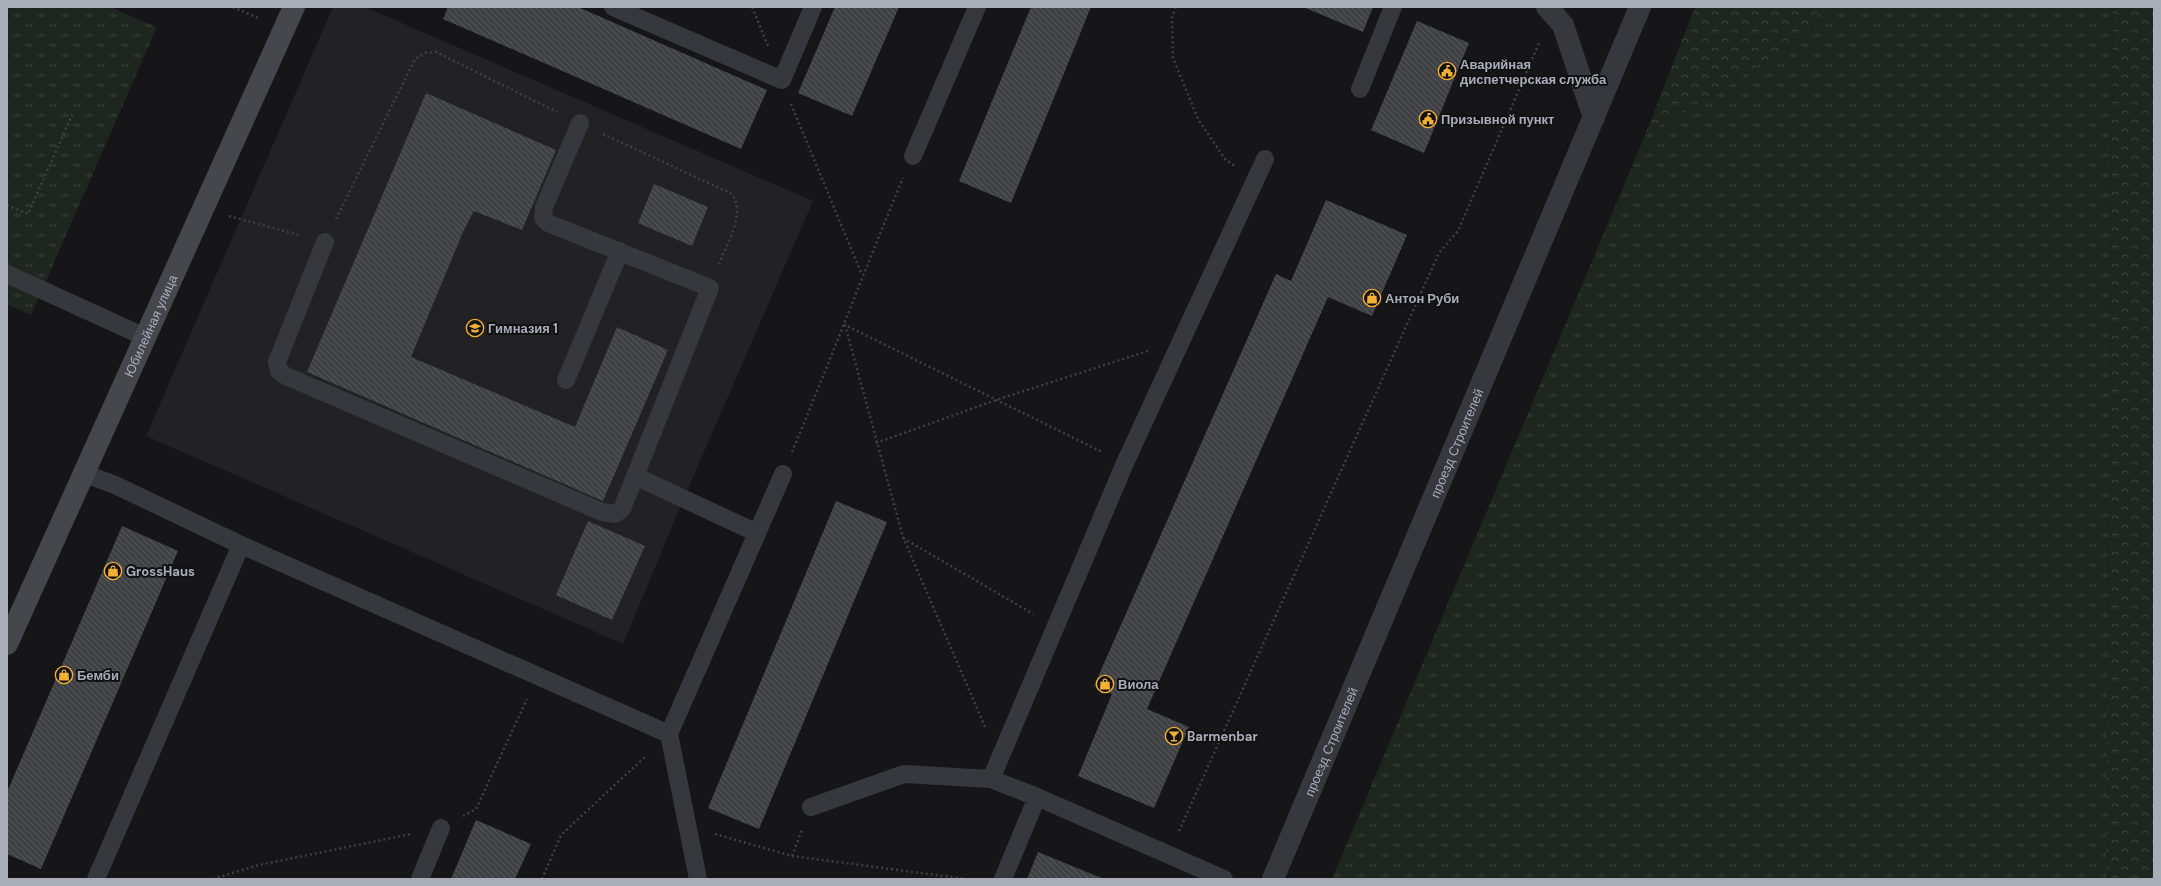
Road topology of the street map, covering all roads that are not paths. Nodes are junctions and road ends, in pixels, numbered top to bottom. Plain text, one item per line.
1 (294, 7) edge
2 (613, 7) edge
3 (813, 7) edge
4 (977, 7) edge
5 (1393, 7) edge
6 (1640, 7) edge
7 (1549, 10) edge
8 (1360, 89) dead end
9 (1594, 118) junction
10 (580, 123) road end
11 (913, 156) road end
12 (1265, 159) dead end
13 (325, 242) road end
14 (620, 251) junction
15 (7, 274) edge
16 (145, 337) junction
17 (566, 380) dead end
18 (83, 473) junction
19 (783, 474) road end
20 (635, 476) junction
21 (757, 533) junction
22 (241, 545) junction
23 (7, 644) edge
24 (669, 734) junction
25 (991, 779) junction
26 (1037, 797) junction
27 (811, 806) dead end
28 (441, 828) road end
29 (96, 879) edge
30 (420, 879) edge
31 (698, 879) edge
32 (1003, 879) edge
33 (1224, 879) edge
34 (1273, 879) edge

1 - 16 street, Юбилейная улица
2 - 3 lane
4 - 11 lane
5 - 8 lane
6 - 9 street, проезд Строителей
7 - 9 street
9 - 34 street, проезд Строителей
10 - 14 lane
12 - 25 lane
13 - 20 lane
14 - 17 lane
14 - 20 lane
15 - 16 lane
16 - 18 street, Юбилейная улица
18 - 22 lane
18 - 23 street, Юбилейная улица
19 - 21 lane
20 - 21 lane
21 - 24 lane
22 - 24 lane
22 - 29 lane
24 - 31 lane
25 - 26 lane
25 - 27 lane
26 - 32 lane
26 - 33 lane
28 - 30 lane

